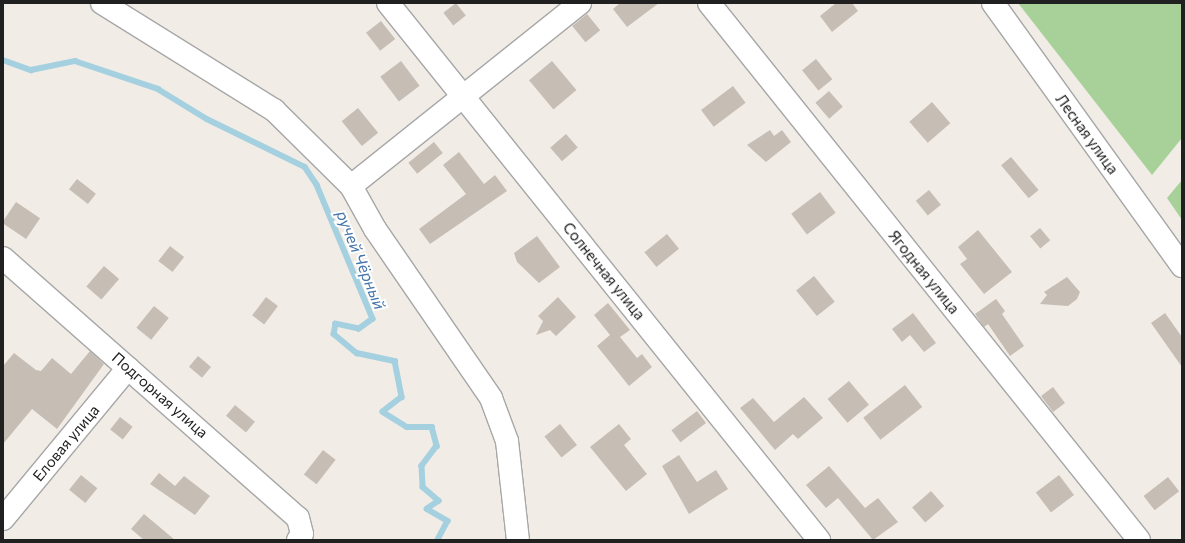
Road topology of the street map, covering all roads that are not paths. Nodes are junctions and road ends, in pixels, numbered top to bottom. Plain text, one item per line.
1 (102, 3) edge
2 (388, 3) edge
3 (580, 3) edge
4 (709, 3) edge
5 (993, 3) edge
6 (464, 97) junction
7 (351, 186) junction
8 (3, 258) edge
9 (1182, 266) edge
10 (128, 368) junction
11 (3, 519) edge
12 (298, 540) edge
13 (518, 540) edge
14 (819, 540) edge
15 (1140, 540) edge

1 - 7 street
2 - 6 street, Солнечная улица
3 - 6 street
4 - 15 street, Ягодная улица
5 - 9 street, Лесная улица
6 - 7 street
6 - 14 street, Солнечная улица
7 - 13 street
8 - 10 street, Подгорная улица
10 - 11 street, Еловая улица
10 - 12 street, Подгорная улица

